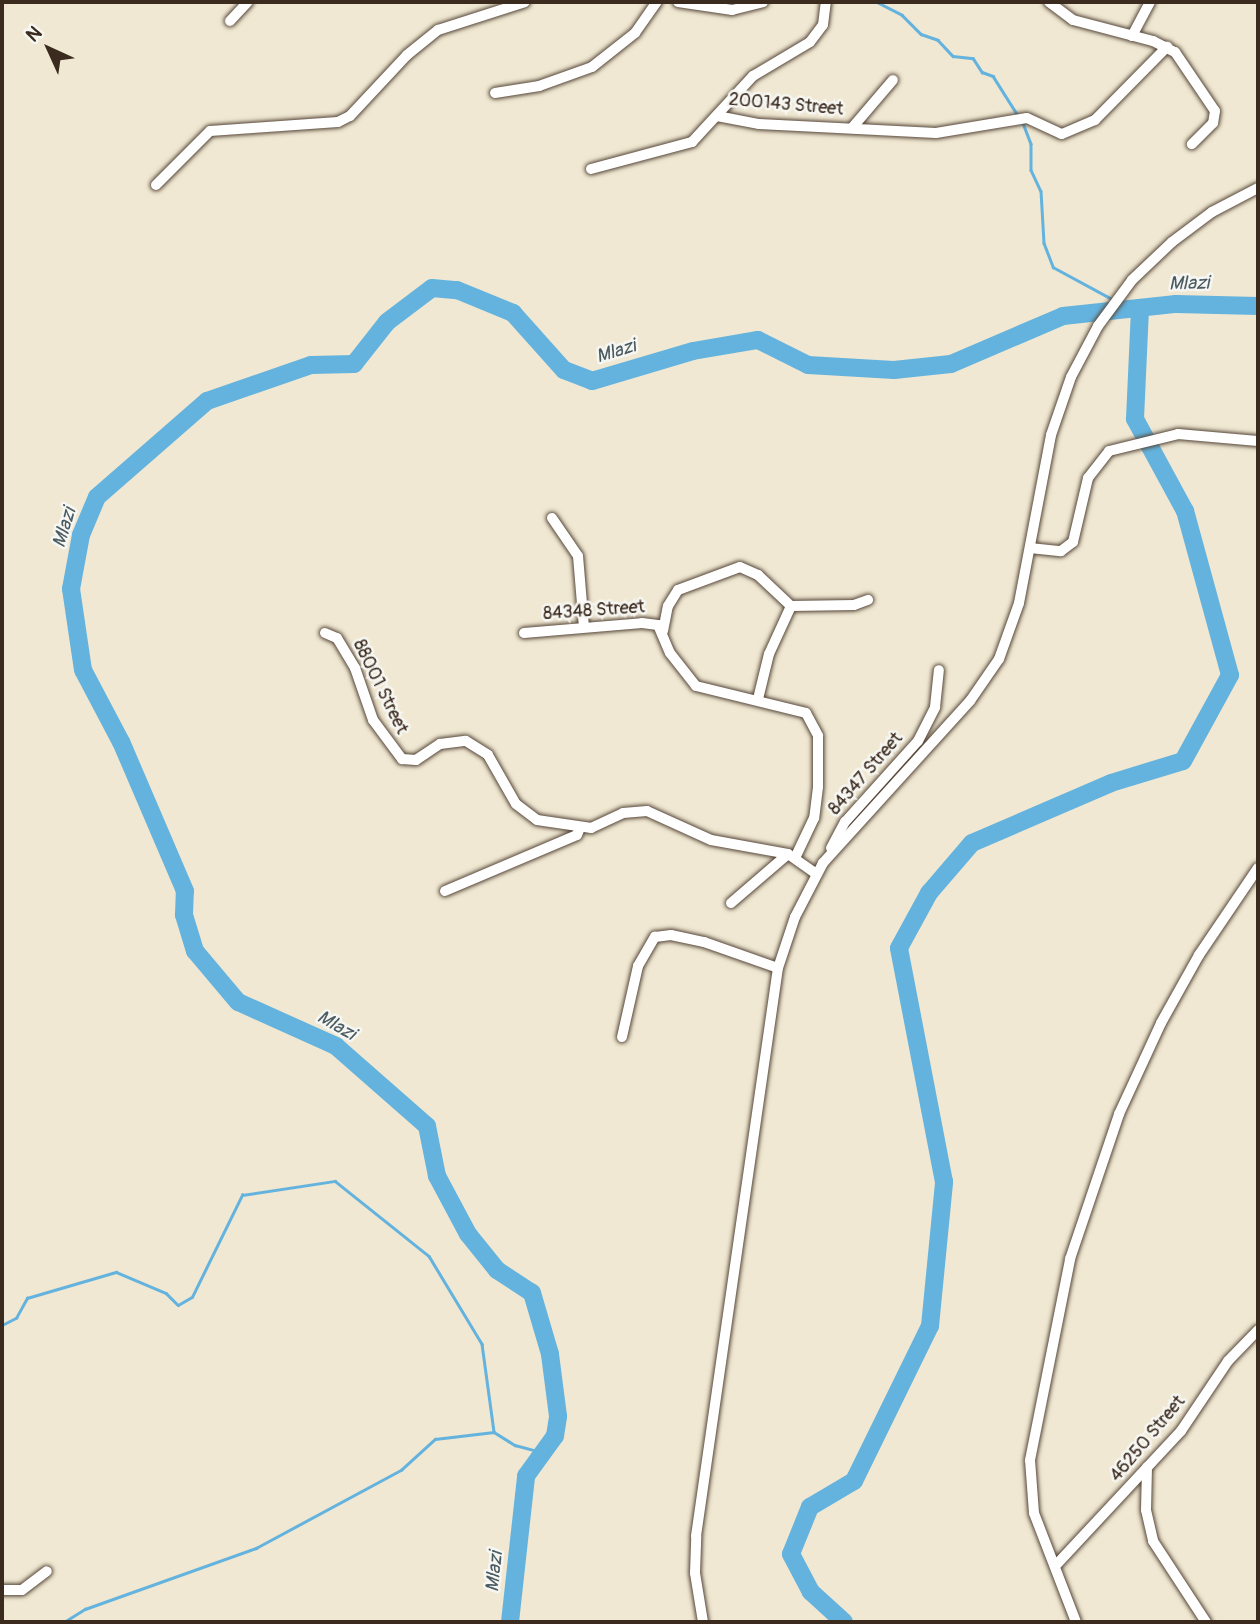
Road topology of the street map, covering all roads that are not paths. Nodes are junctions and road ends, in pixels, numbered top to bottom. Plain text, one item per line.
1 (248, 2) edge
2 (524, 2) edge
3 (657, 2) edge
4 (678, 2) edge
5 (763, 2) edge
6 (826, 2) edge
7 (1049, 2) edge
8 (1150, 2) edge
9 (230, 22) dead end
10 (1132, 36) junction
11 (1167, 47) junction
12 (894, 80) dead end
13 (495, 93) dead end
14 (717, 116) junction
15 (852, 128) junction
16 (1192, 144) dead end
17 (591, 169) dead end
18 (156, 185) dead end
19 (1258, 188) edge
20 (1258, 441) edge
21 (552, 518) dead end
22 (1030, 548) junction
23 (868, 600) dead end
24 (791, 606) junction
25 (584, 627) junction
26 (663, 631) junction
27 (325, 633) dead end
28 (524, 633) dead end
29 (939, 670) dead end
30 (758, 699) junction
31 (580, 828) junction
32 (795, 859) junction
33 (823, 863) junction
34 (1258, 868) edge
35 (817, 874) junction
36 (445, 891) dead end
37 (731, 903) dead end
38 (778, 968) junction
39 (622, 1037) dead end
40 (1258, 1330) edge
41 (1147, 1467) junction
42 (1058, 1564) junction
43 (47, 1571) dead end
44 (2, 1590) edge
45 (703, 1622) edge
46 (1076, 1622) edge
47 (1206, 1622) edge

1 - 9 street
2 - 18 street
3 - 13 street
4 - 5 street
6 - 14 street
7 - 10 street
8 - 10 street
10 - 11 street
11 - 15 street, 200143 Street
11 - 16 street
12 - 15 street, 200143 Street
14 - 15 street, 200143 Street
14 - 17 street
19 - 22 street
20 - 22 street
21 - 25 street
22 - 33 street
23 - 24 street
24 - 26 street, 84348 Street
24 - 30 street
25 - 26 street, 84348 Street
25 - 28 street, 84348 Street
26 - 30 street, 84348 Street
27 - 31 street, 88001 Street
29 - 33 street, 84347 Street
30 - 32 street, 84348 Street
31 - 32 street, 88001 Street
31 - 36 street
32 - 35 street
32 - 37 street
33 - 35 street
34 - 42 street
35 - 38 street
38 - 39 street
38 - 45 street
40 - 41 street, 46250 Street
41 - 42 street, 46250 Street
41 - 47 street
42 - 46 street
43 - 44 street

